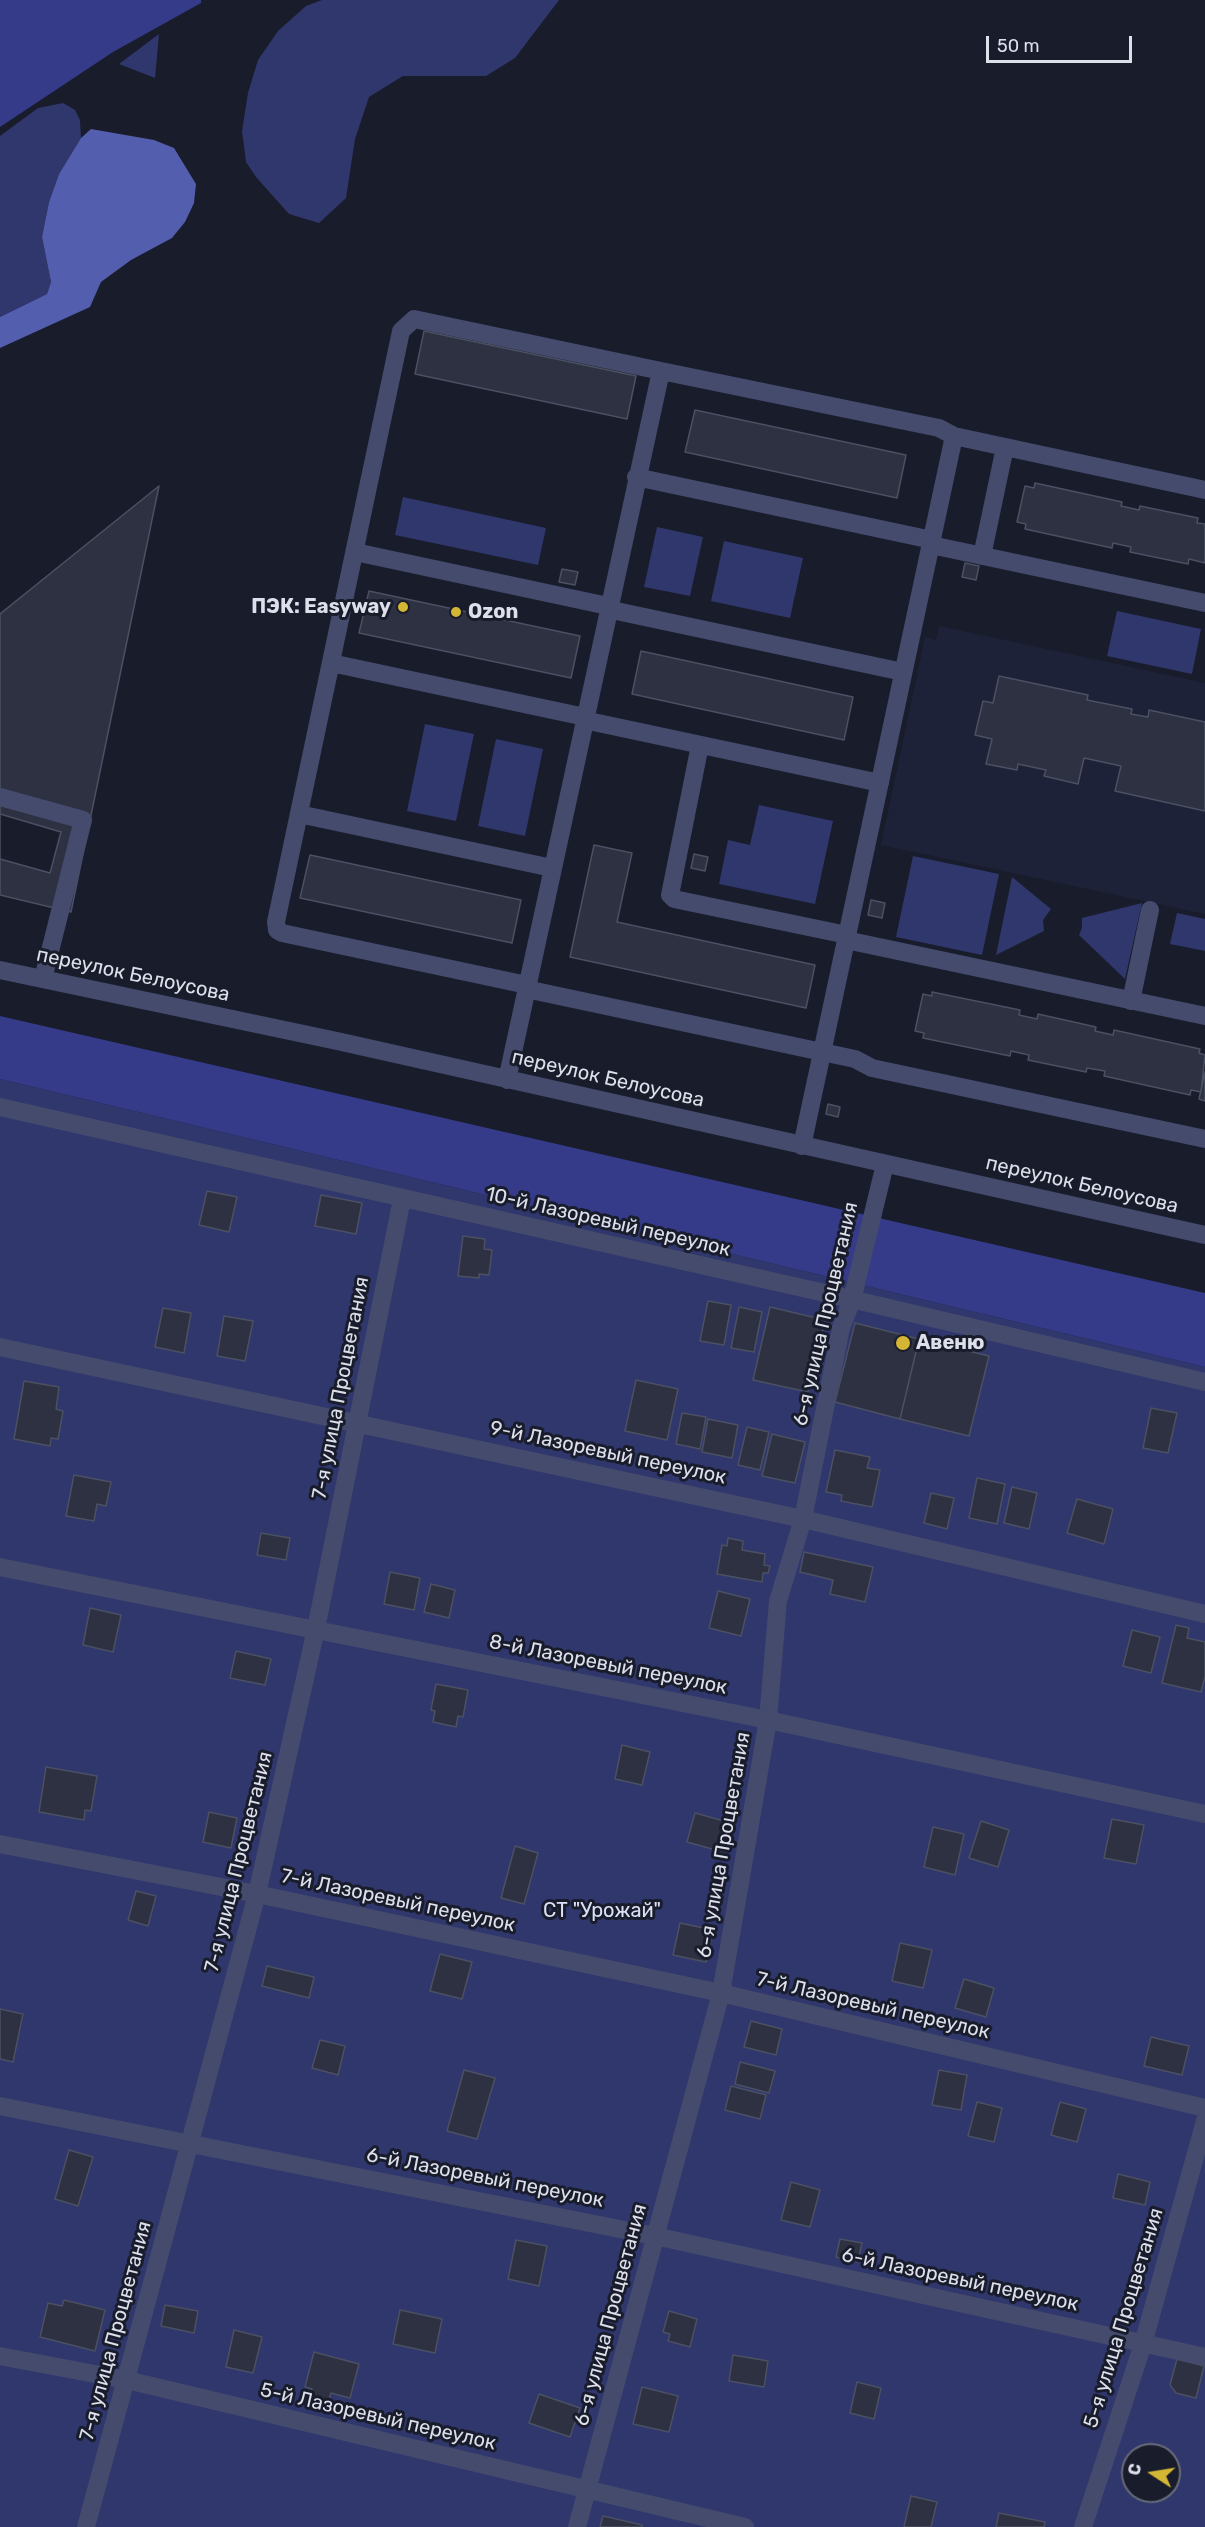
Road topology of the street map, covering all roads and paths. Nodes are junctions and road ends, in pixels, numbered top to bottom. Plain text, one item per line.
1 (660, 370) junction
2 (954, 436) junction
3 (1005, 447) junction
4 (636, 477) junction
5 (1205, 490) edge
6 (931, 542) junction
7 (355, 552) junction
8 (982, 556) junction
9 (1205, 603) edge
10 (608, 608) junction
11 (331, 663) junction
12 (903, 672) junction
13 (584, 719) junction
14 (700, 745) junction
15 (880, 783) junction
16 (0, 797) edge
17 (299, 814) junction
18 (552, 868) junction
19 (1150, 910) dead end
20 (847, 938) junction
21 (0, 970) edge
22 (43, 978) junction
23 (527, 987) junction
24 (1131, 1001) junction
25 (1205, 1016) edge
26 (822, 1052) junction
27 (507, 1080) junction
28 (0, 1107) edge
29 (1205, 1139) edge
30 (802, 1146) junction
31 (885, 1164) junction
32 (402, 1199) junction
33 (1205, 1235) edge
34 (852, 1300) junction
35 (0, 1347) edge
36 (1205, 1382) edge
37 (358, 1421) junction
38 (803, 1519) junction
39 (0, 1567) edge
40 (1205, 1614) edge
41 (316, 1629) junction
42 (768, 1720) junction
43 (1205, 1814) edge
44 (0, 1844) edge
45 (257, 1894) junction
46 (721, 1993) junction
47 (0, 2106) edge
48 (1205, 2108) edge
49 (1205, 2121) edge
50 (190, 2142) junction
51 (655, 2236) junction
52 (1143, 2344) junction
53 (0, 2356) edge
54 (1205, 2357) edge
55 (127, 2380) junction
56 (588, 2489) junction
57 (86, 2527) edge
58 (577, 2527) edge
59 (745, 2527) edge
60 (1083, 2527) edge

1 - 2 street
1 - 4 street
1 - 7 street
2 - 3 street
2 - 6 street
3 - 5 street
3 - 8 street
4 - 6 street
4 - 10 street
6 - 8 street
6 - 12 street
7 - 10 street
7 - 11 street
8 - 9 street
10 - 12 street
10 - 13 street
11 - 13 street
11 - 17 street
12 - 15 street
13 - 14 street
13 - 18 street
14 - 15 street
14 - 20 street
15 - 20 street
16 - 22 street
17 - 18 street
17 - 23 street
18 - 23 street
19 - 24 street
20 - 24 street
20 - 26 street
21 - 22 street, переулок Белоусова
22 - 27 street, переулок Белоусова
23 - 26 street
23 - 27 street
24 - 25 street
26 - 29 street
26 - 30 street
27 - 30 street, переулок Белоусова
28 - 32 street, 10-й Лазоревый переулок
30 - 31 street, переулок Белоусова
31 - 33 street, переулок Белоусова
31 - 34 street, 6-я улица Процветания
32 - 34 street, 10-й Лазоревый переулок
32 - 37 street, 7-я улица Процветания
34 - 36 street, 10-й Лазоревый переулок
34 - 38 street, 6-я улица Процветания
35 - 37 street, 9-й Лазоревый переулок
37 - 38 street, 9-й Лазоревый переулок
37 - 41 street, 7-я улица Процветания
38 - 40 street, 9-й Лазоревый переулок
38 - 42 street, 6-я улица Процветания
39 - 41 street, 8-й Лазоревый переулок
41 - 42 street, 8-й Лазоревый переулок
41 - 45 street, 7-я улица Процветания
42 - 43 street, 8-й Лазоревый переулок
42 - 46 street, 6-я улица Процветания
44 - 45 street, 7-й Лазоревый переулок
45 - 46 street, 7-й Лазоревый переулок
45 - 50 street, 7-я улица Процветания
46 - 48 street, 7-й Лазоревый переулок
46 - 51 street, 6-я улица Процветания
47 - 50 street, 6-й Лазоревый переулок
49 - 52 street, 5-я улица Процветания
50 - 51 street, 6-й Лазоревый переулок
50 - 55 street, 7-я улица Процветания
51 - 52 street, 6-й Лазоревый переулок
51 - 56 street, 6-я улица Процветания
52 - 54 street, 6-й Лазоревый переулок
52 - 60 street, 5-я улица Процветания
53 - 55 street, 5-й Лазоревый переулок
55 - 56 street, 5-й Лазоревый переулок
55 - 57 street, 7-я улица Процветания
56 - 58 street, 6-я улица Процветания
56 - 59 street, 5-й Лазоревый переулок

